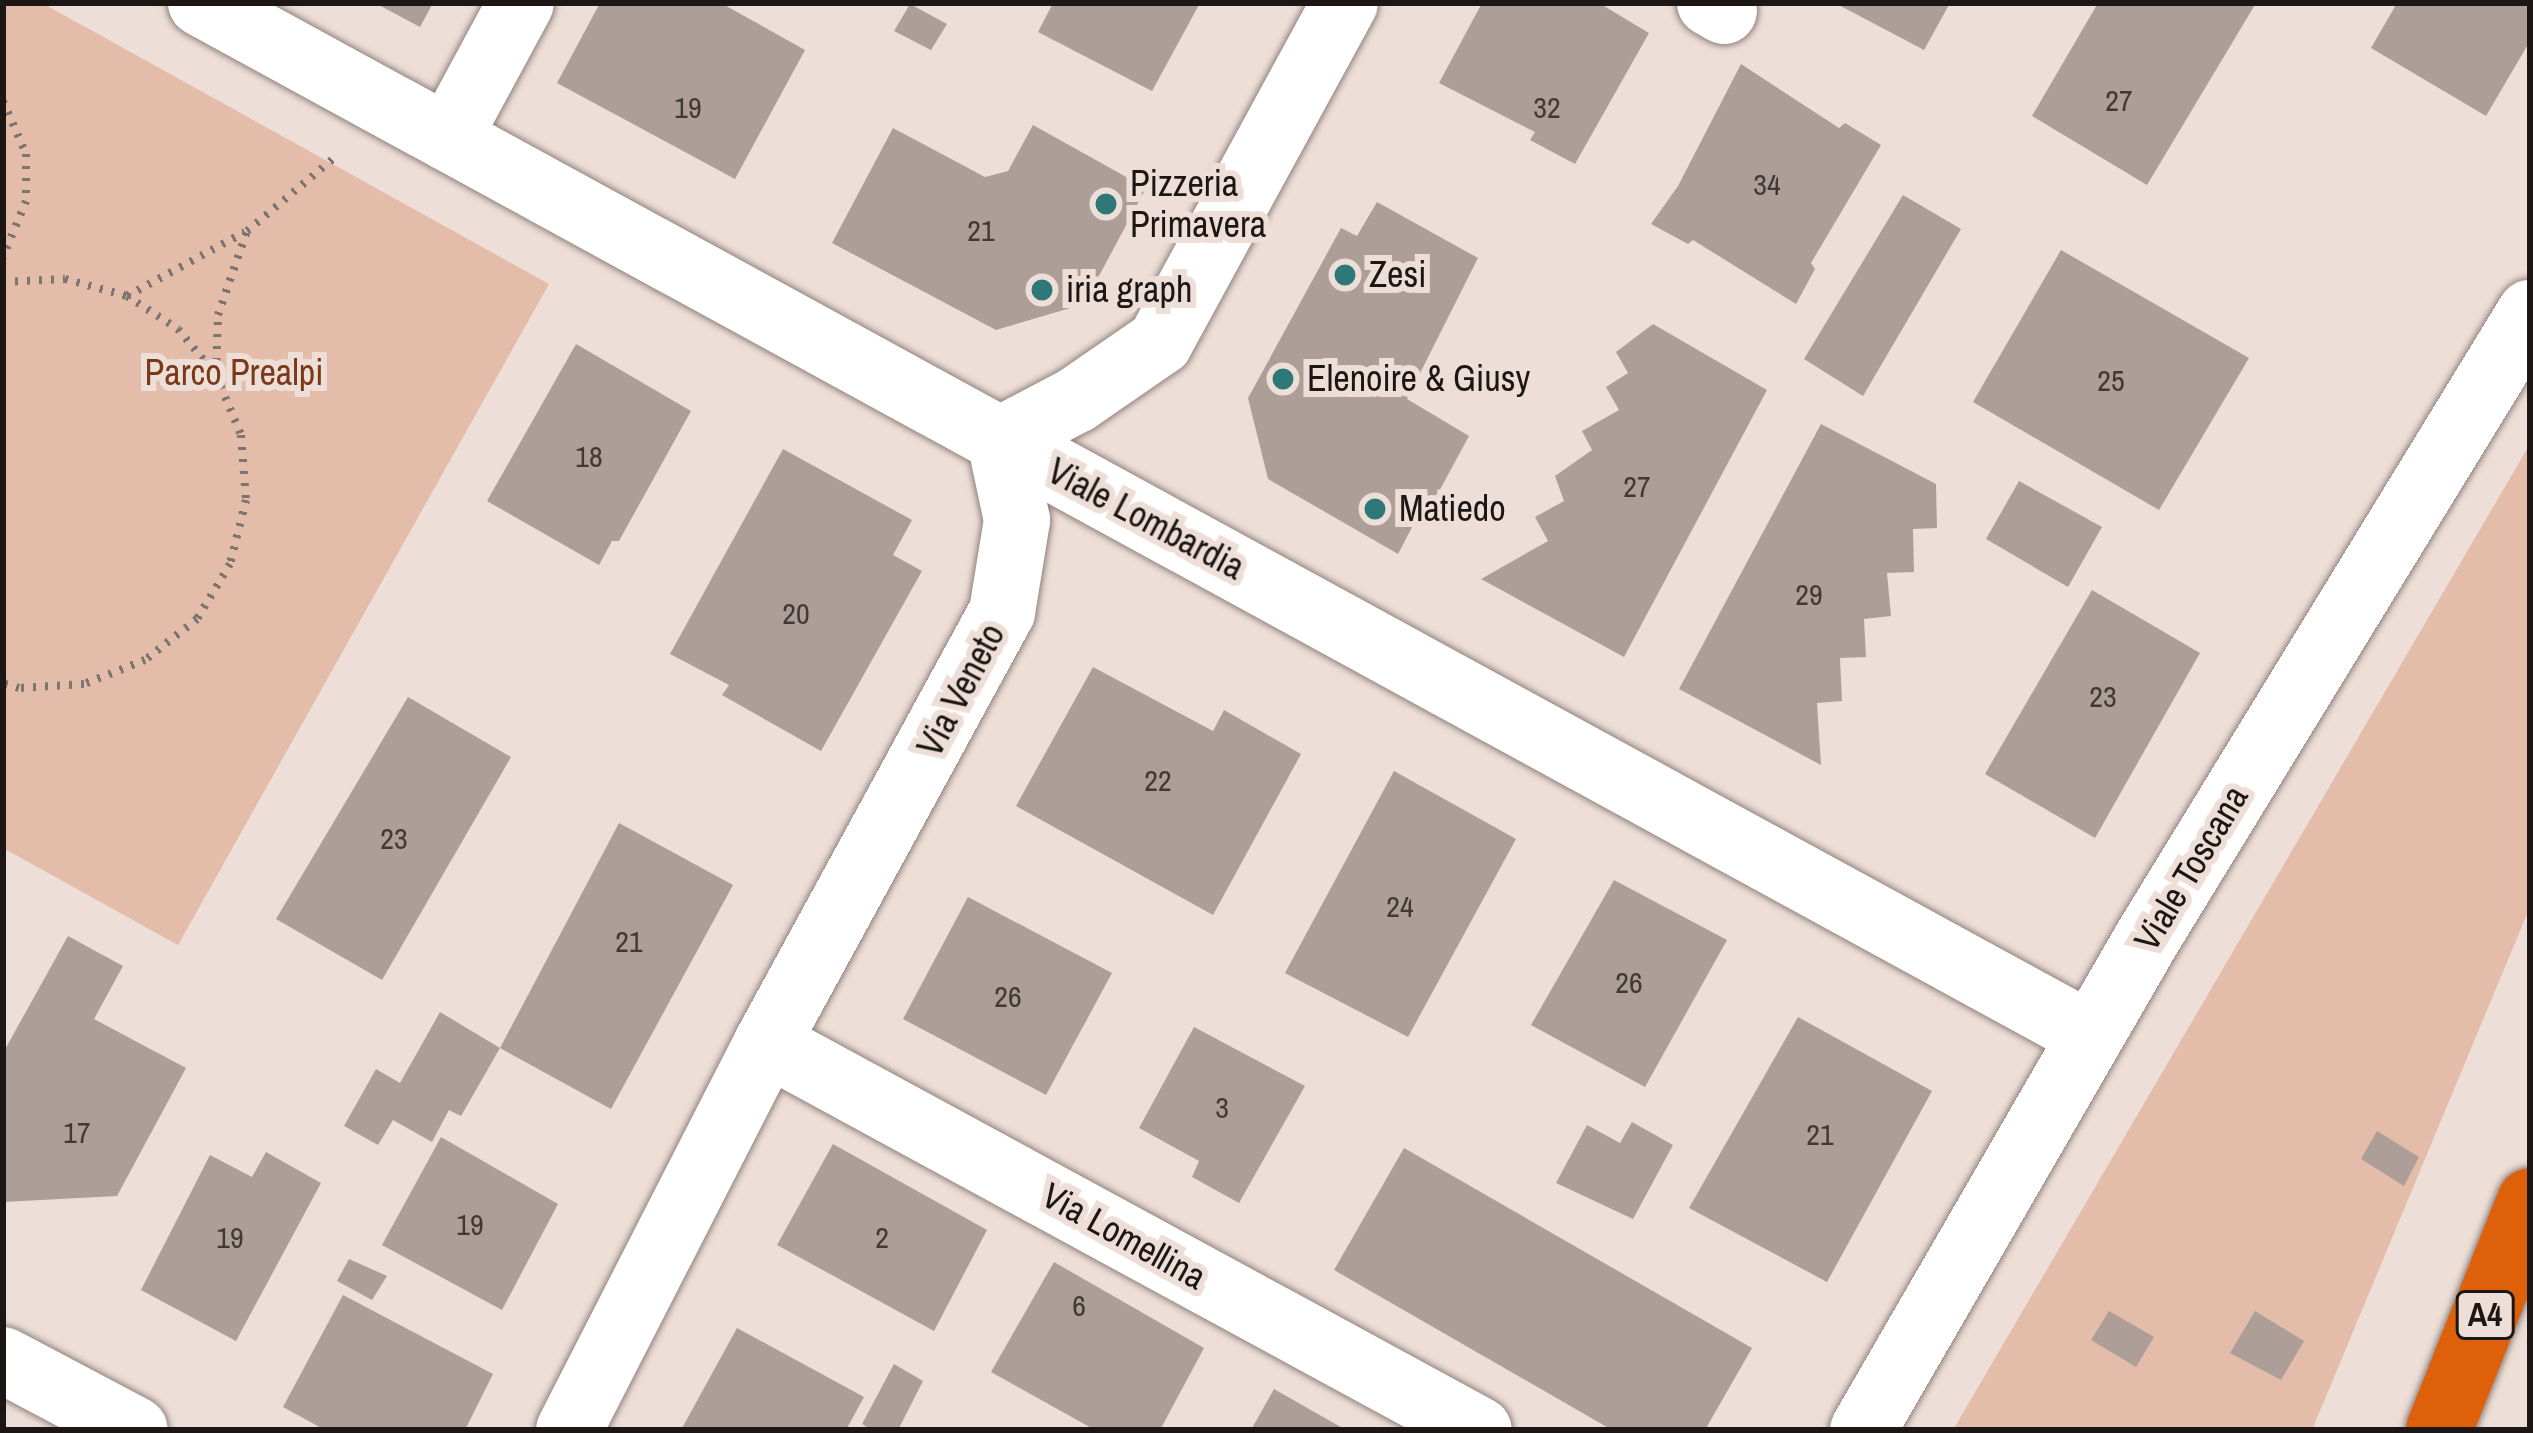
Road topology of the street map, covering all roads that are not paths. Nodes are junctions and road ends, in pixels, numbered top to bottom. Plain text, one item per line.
1 (201, 3) edge
2 (520, 3) edge
3 (1345, 3) edge
4 (448, 138) junction
5 (2530, 313) edge
6 (1000, 440) junction
7 (2090, 1035) junction
8 (767, 1043) junction
9 (2530, 1201) edge
10 (3, 1360) edge
11 (135, 1430) edge
12 (569, 1430) edge
13 (1479, 1430) edge
14 (1863, 1430) edge
15 (2439, 1430) edge

1 - 4 street, Viale Lombardia
2 - 4 street
3 - 6 street
4 - 6 street, Viale Lombardia
5 - 7 street, Viale Toscana
6 - 7 street, Viale Lombardia
6 - 8 street, Via Veneto
7 - 14 street, Viale Toscana
8 - 12 street, Via Veneto
8 - 13 street, Via Lomellina
9 - 15 highway, A4
10 - 11 street

